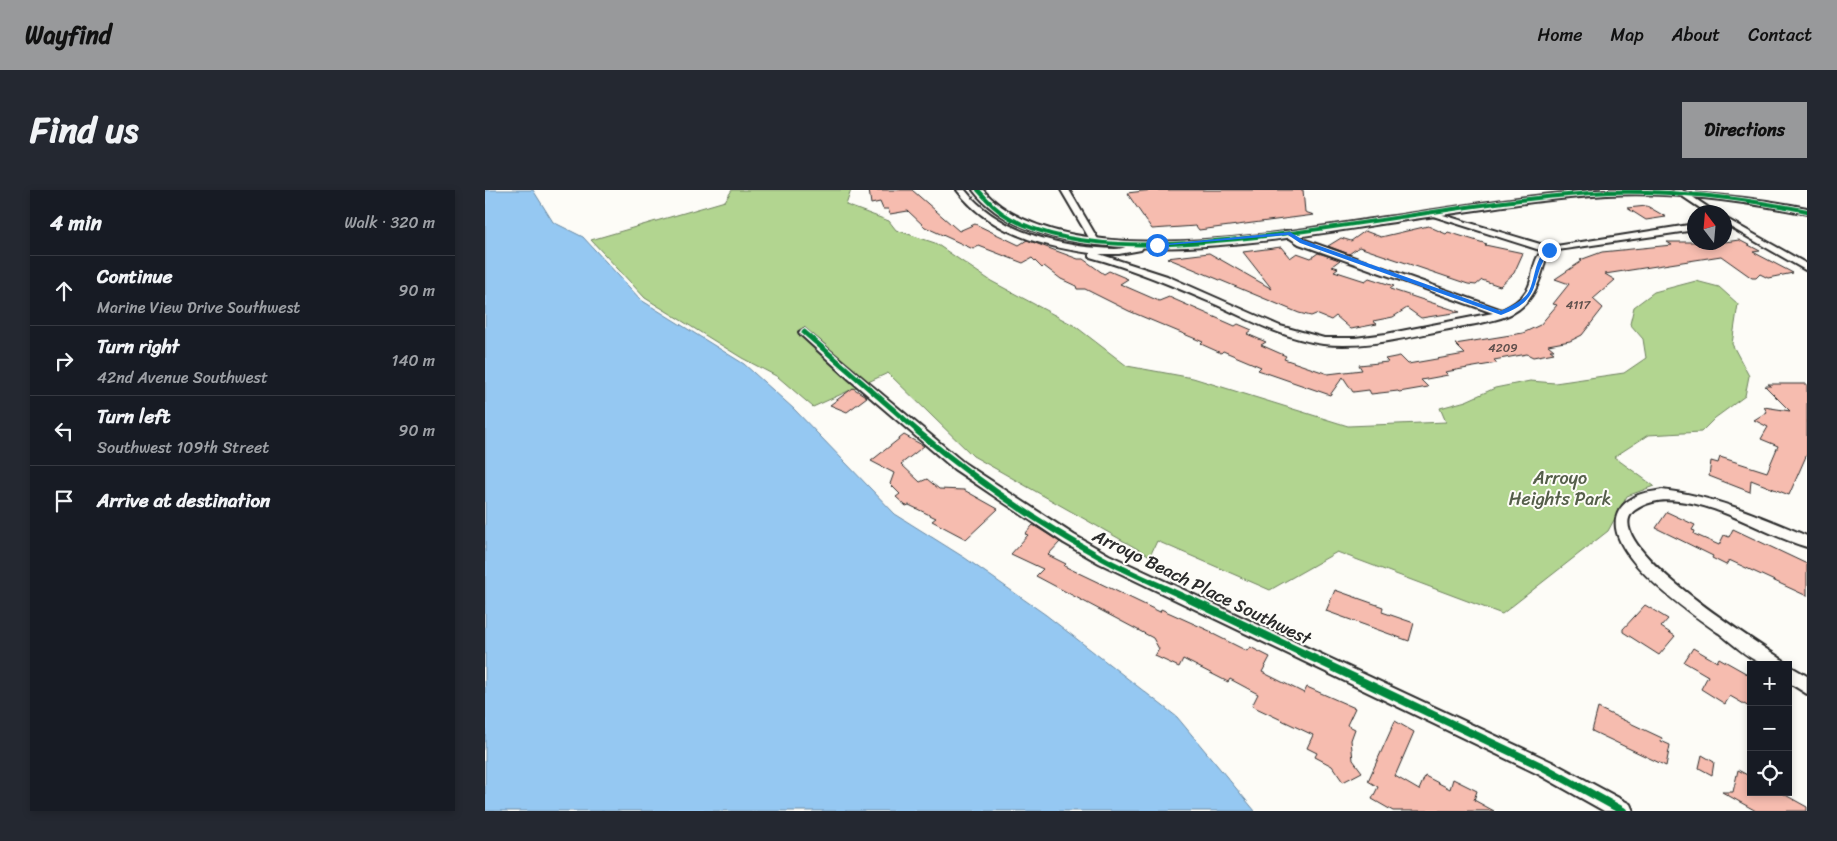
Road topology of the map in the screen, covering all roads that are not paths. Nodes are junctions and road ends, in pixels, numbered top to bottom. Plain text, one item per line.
1 (961, 190) edge
2 (978, 190) edge
3 (1079, 190) edge
4 (1065, 191) edge
5 (1677, 191) edge
6 (1700, 205) edge
7 (1807, 211) edge
8 (1436, 214) junction
9 (1732, 226) edge
10 (1687, 228) edge
11 (1289, 233) junction
12 (1095, 241) junction
13 (1141, 244) junction
14 (1549, 250) junction
15 (1093, 255) dead end
16 (1807, 268) edge
17 (1501, 313) junction
18 (804, 332) dead end
19 (1806, 539) edge
20 (1771, 661) edge
21 (1792, 675) edge
22 (1807, 686) edge
23 (1623, 811) edge

1 - 13 street
2 - 12 street
3 - 4 street
4 - 12 street
5 - 6 street
5 - 7 street
5 - 8 street
8 - 11 street
8 - 14 street
9 - 16 street
10 - 14 street
11 - 13 street
11 - 17 street
12 - 13 street
14 - 17 street
15 - 17 street
18 - 23 street, Arroyo Beach Place Southwest
19 - 20 street
21 - 22 street

